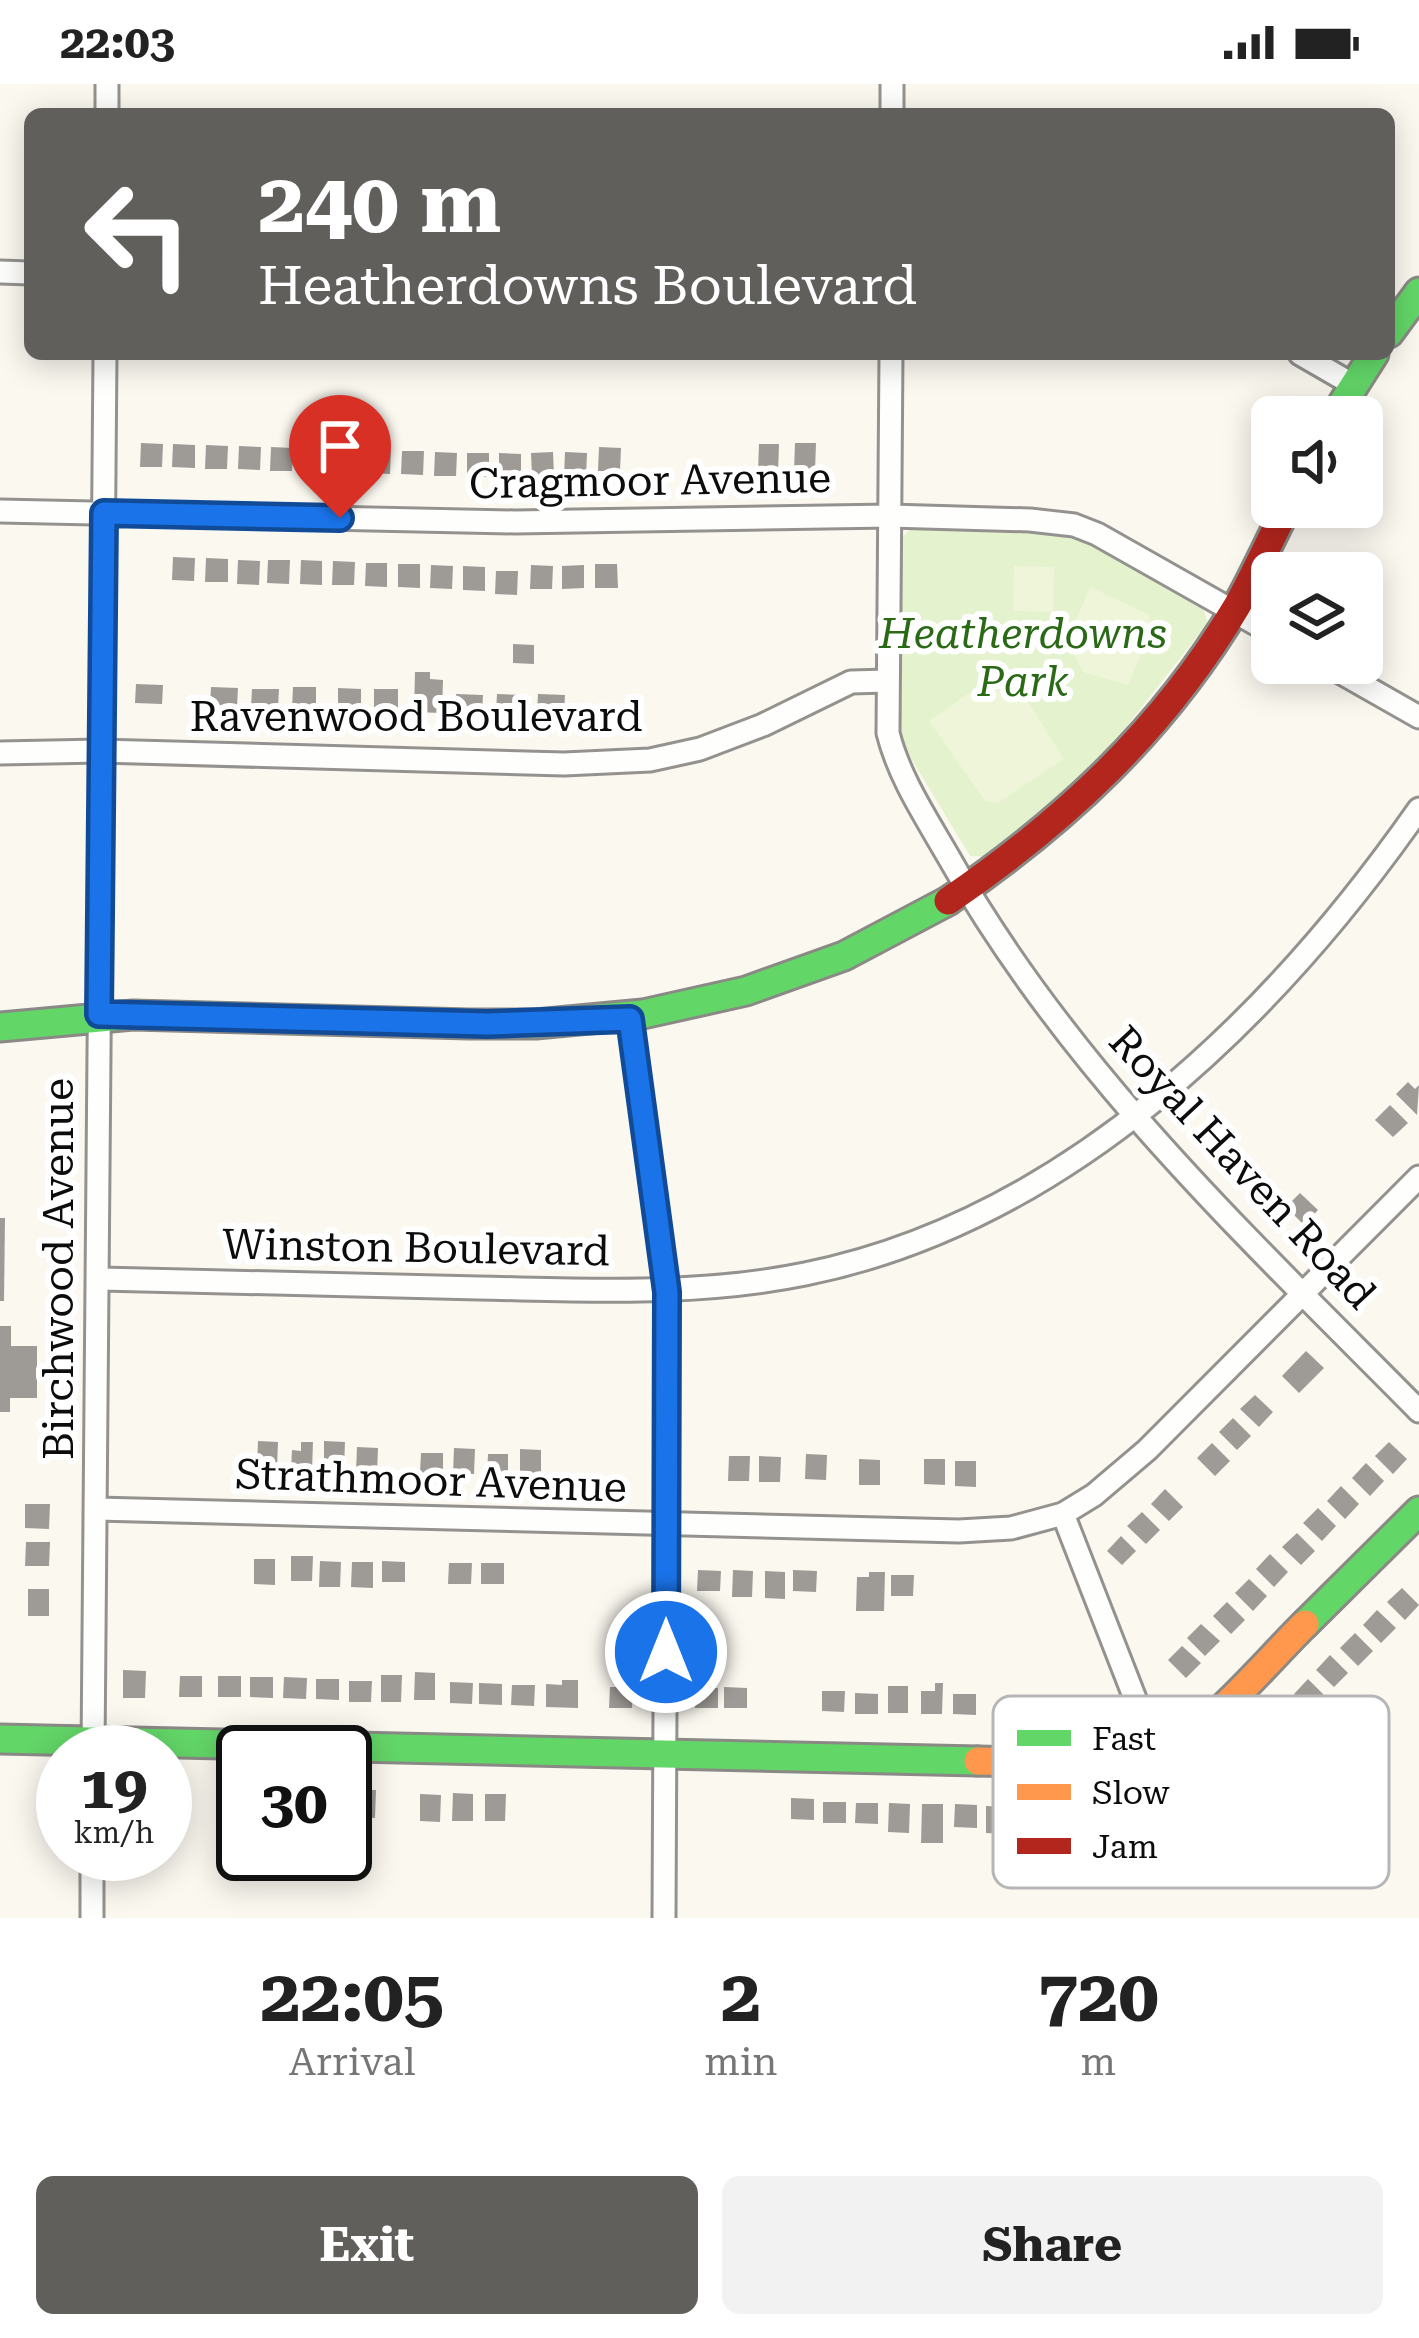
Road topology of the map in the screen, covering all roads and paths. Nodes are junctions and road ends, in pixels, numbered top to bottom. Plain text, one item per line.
1 (1419, 292) edge
2 (1395, 325) edge
3 (104, 360) edge
4 (891, 360) edge
5 (1310, 360) edge
6 (1370, 360) edge
7 (1352, 384) junction
8 (1345, 396) edge
9 (0, 511) edge
10 (104, 513) junction
11 (890, 516) junction
12 (1276, 528) edge
13 (1234, 612) junction
14 (1251, 621) edge
15 (887, 680) junction
16 (1361, 684) edge
17 (1419, 717) edge
18 (100, 751) junction
19 (0, 753) edge
20 (1419, 809) edge
21 (968, 891) junction
22 (99, 1014) junction
23 (630, 1019) junction
24 (0, 1027) edge
25 (1133, 1117) junction
26 (1419, 1177) edge
27 (99, 1279) junction
28 (667, 1292) junction
29 (1302, 1293) junction
30 (1419, 1411) edge
31 (96, 1510) junction
32 (1419, 1511) edge
33 (1063, 1514) junction
34 (667, 1525) junction
35 (1134, 1696) edge
36 (1233, 1696) edge
37 (93, 1725) edge
38 (0, 1739) edge
39 (36, 1742) edge
40 (192, 1748) edge
41 (666, 1755) junction
42 (993, 1761) edge
43 (92, 1881) edge
44 (92, 1918) edge
45 (664, 1918) edge

1 - 2 street
3 - 10 street, Birchwood Avenue
4 - 11 street, Royal Haven Road
5 - 7 street
6 - 7 street
7 - 8 street
9 - 10 street, Cragmoor Avenue
10 - 11 street, Cragmoor Avenue
10 - 18 street, Birchwood Avenue
11 - 13 street, Cragmoor Avenue
11 - 15 street, Royal Haven Road
12 - 13 street
13 - 14 street, Cragmoor Avenue
13 - 21 street
15 - 18 street, Ravenwood Boulevard
15 - 21 street, Royal Haven Road
16 - 17 street
18 - 19 street, Ravenwood Boulevard
18 - 22 street, Birchwood Avenue
20 - 25 street, Winston Boulevard
21 - 23 street
21 - 25 street, Royal Haven Road
22 - 23 street
22 - 24 street
22 - 27 street, Birchwood Avenue
23 - 28 street
25 - 28 street, Winston Boulevard
25 - 29 street, Royal Haven Road
26 - 29 street, Strathmoor Avenue
27 - 28 street, Winston Boulevard
27 - 31 street, Birchwood Avenue
28 - 34 street
29 - 30 street, Royal Haven Road
29 - 33 street, Strathmoor Avenue
31 - 34 street, Strathmoor Avenue
31 - 37 street, Birchwood Avenue
32 - 36 street
33 - 34 street, Strathmoor Avenue
33 - 35 street
34 - 41 street
38 - 39 street
40 - 41 street
41 - 42 street
41 - 45 street
43 - 44 street

